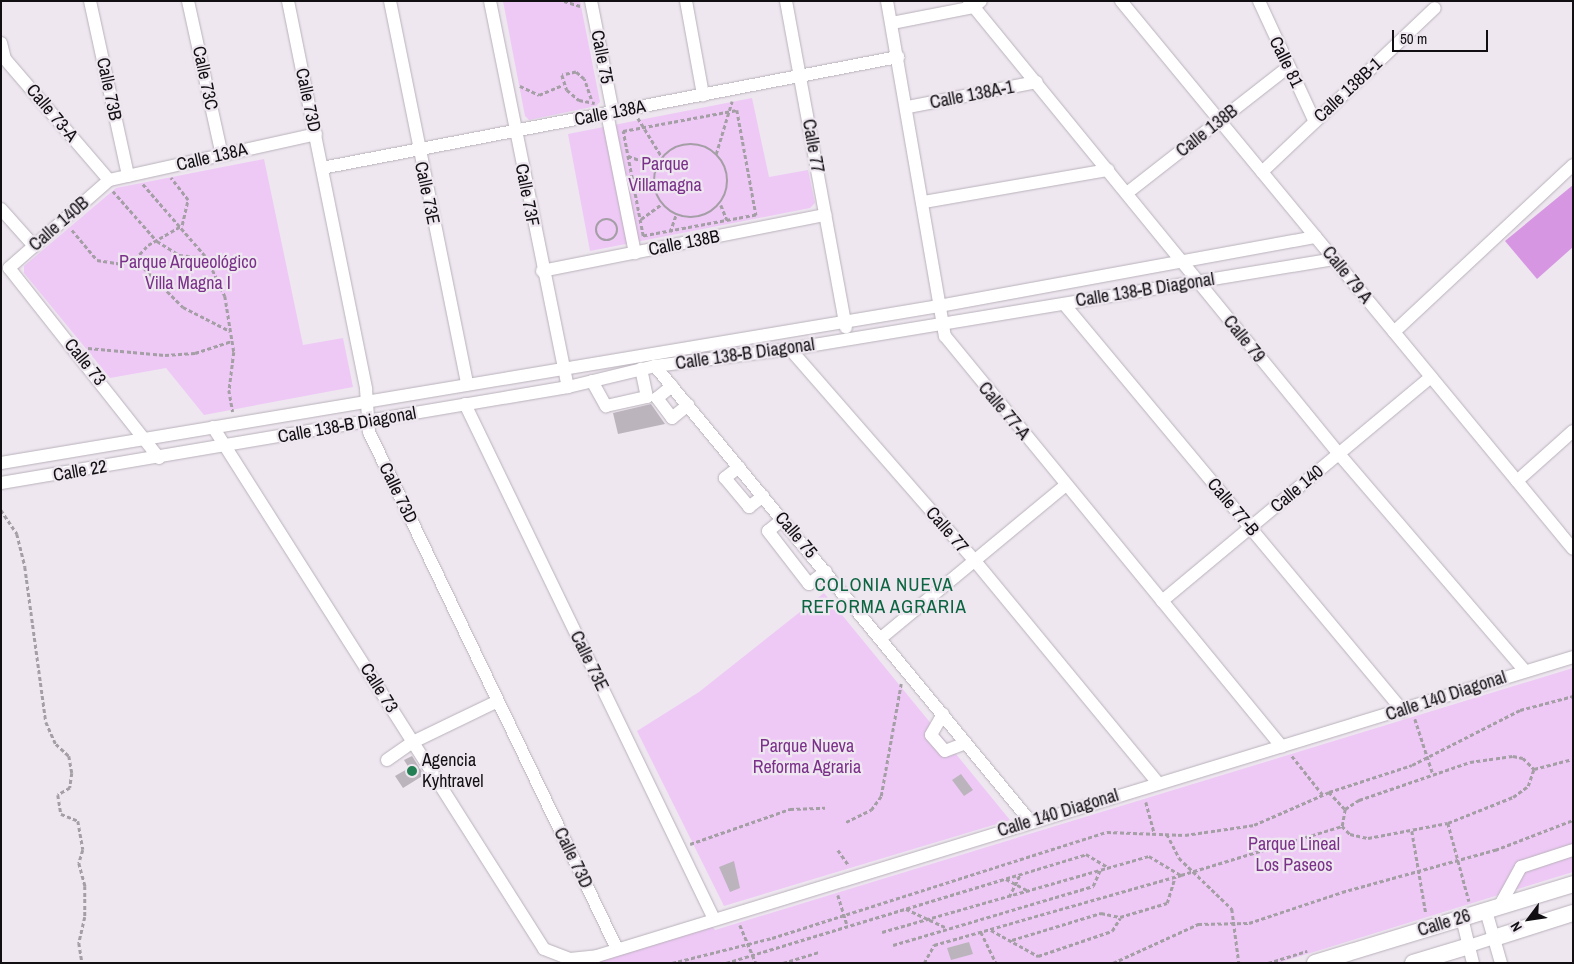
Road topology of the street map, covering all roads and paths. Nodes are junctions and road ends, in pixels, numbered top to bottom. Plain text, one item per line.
1 (90, 1) edge
2 (188, 1) edge
3 (288, 1) edge
4 (390, 1) edge
5 (490, 1) edge
6 (564, 1) edge
7 (686, 1) edge
8 (786, 1) edge
9 (887, 1) edge
10 (1122, 1) edge
11 (1259, 1) edge
12 (586, 3) edge
13 (975, 3) edge
14 (1435, 8) dead end
15 (892, 23) junction
16 (1, 43) edge
17 (898, 57) junction
18 (1287, 68) junction
19 (800, 76) junction
20 (514, 80) dead end
21 (1037, 82) junction
22 (563, 84) junction
23 (703, 95) junction
24 (591, 99) junction
25 (732, 99) dead end
26 (908, 107) junction
27 (606, 110) junction
28 (729, 112) junction
29 (638, 118) dead end
30 (1220, 121) junction
31 (1315, 122) junction
32 (644, 127) junction
33 (514, 131) junction
34 (316, 134) junction
35 (418, 150) junction
36 (614, 151) junction
37 (716, 154) junction
38 (222, 155) junction
39 (628, 156) junction
40 (662, 158) junction
41 (1573, 165) edge
42 (657, 166) junction
43 (322, 168) junction
44 (1108, 170) junction
45 (1262, 172) junction
46 (169, 175) dead end
47 (128, 176) junction
48 (140, 180) dead end
49 (110, 184) junction
50 (1127, 193) junction
51 (924, 202) junction
52 (720, 204) junction
53 (1, 209) edge
54 (676, 215) junction
55 (826, 215) junction
56 (613, 220) joint
57 (728, 220) junction
58 (69, 224) dead end
59 (182, 225) junction
60 (730, 226) dead end
61 (671, 231) junction
62 (668, 238) dead end
63 (1316, 238) junction
64 (158, 241) junction
65 (34, 246) junction
66 (635, 253) junction
67 (207, 258) junction
68 (134, 259) junction
69 (1334, 259) junction
70 (1182, 264) junction
71 (9, 268) joint
72 (542, 271) junction
73 (1198, 282) junction
74 (1064, 304) junction
75 (939, 306) junction
76 (845, 320) junction
77 (941, 324) junction
78 (230, 331) junction
79 (1394, 332) junction
80 (847, 340) junction
81 (232, 342) junction
82 (81, 346) dead end
83 (790, 349) junction
84 (560, 366) junction
85 (655, 366) junction
86 (641, 369) junction
87 (1431, 377) junction
88 (592, 381) junction
89 (466, 384) junction
90 (672, 386) junction
91 (568, 387) junction
92 (367, 400) junction
93 (465, 404) junction
94 (688, 405) junction
95 (233, 412) dead end
96 (368, 420) junction
97 (214, 427) junction
98 (1573, 431) edge
99 (146, 439) junction
100 (226, 447) junction
101 (1339, 454) junction
102 (158, 458) junction
103 (1, 463) edge
104 (739, 467) junction
105 (1517, 481) junction
106 (1, 483) edge
107 (1066, 486) junction
108 (763, 496) junction
109 (1, 510) edge
110 (783, 519) junction
111 (1250, 528) junction
112 (1573, 550) edge
113 (975, 562) junction
114 (826, 572) junction
115 (1162, 601) junction
116 (881, 638) junction
117 (1573, 657) edge
118 (1525, 671) junction
119 (901, 682) dead end
120 (1573, 696) edge
121 (498, 701) junction
122 (1403, 711) junction
123 (943, 714) junction
124 (1415, 719) dead end
125 (413, 742) junction
126 (966, 743) junction
127 (1282, 747) junction
128 (1292, 756) dead end
129 (1427, 756) junction
130 (387, 760) dead end
131 (1573, 760) edge
132 (1534, 769) junction
133 (1433, 774) junction
134 (1158, 784) junction
135 (1329, 792) junction
136 (1322, 795) junction
137 (1146, 802) dead end
138 (825, 808) dead end
139 (1345, 809) junction
140 (1573, 820) edge
141 (1030, 821) junction
142 (846, 822) dead end
143 (1448, 823) junction
144 (1342, 826) junction
145 (1412, 831) junction
146 (1154, 832) junction
147 (1166, 833) junction
148 (690, 844) dead end
149 (838, 850) dead end
150 (1573, 850) edge
151 (1458, 860) junction
152 (1109, 867) junction
153 (852, 869) dead end
154 (1100, 870) junction
155 (1419, 870) junction
156 (1194, 871) junction
157 (1020, 874) junction
158 (1181, 875) junction
159 (1175, 877) junction
160 (1006, 879) junction
161 (834, 881) junction
162 (1016, 884) junction
163 (1573, 884) edge
164 (1029, 891) junction
165 (1009, 897) junction
166 (905, 909) junction
167 (1492, 909) junction
168 (734, 911) junction
169 (1461, 911) junction
170 (1435, 912) dead end
171 (1573, 913) edge
172 (844, 914) junction
173 (1426, 914) junction
174 (713, 917) junction
175 (1120, 917) junction
176 (1417, 917) dead end
177 (927, 920) junction
178 (1235, 923) junction
179 (847, 924) junction
180 (948, 929) junction
181 (990, 929) junction
182 (882, 932) dead end
183 (981, 932) junction
184 (1494, 938) junction
185 (1012, 940) junction
186 (747, 944) junction
187 (893, 945) dead end
188 (1469, 946) junction
189 (544, 949) joint
190 (617, 949) junction
191 (819, 952) dead end
192 (752, 955) junction
193 (1315, 956) edge
194 (1422, 962) edge
195 (82, 963) edge
196 (672, 963) edge
197 (726, 963) edge
198 (756, 963) edge
199 (783, 963) edge
200 (924, 963) edge
201 (996, 963) edge
202 (1113, 963) edge
203 (1240, 963) edge
204 (1268, 963) edge
205 (1474, 963) edge
206 (1500, 963) edge

1 - 47 street, Calle 73B
2 - 38 street, Calle 73C
3 - 34 street, Calle 73D
4 - 35 street, Calle 73E
5 - 33 street, Calle 73F
6 - 12 path
7 - 23 street
8 - 19 street, Calle 77
9 - 15 street, Calle 77-A
10 - 30 street, Calle 79 A
11 - 18 street, Calle 81
12 - 27 street, Calle 75
13 - 15 street
13 - 21 street, Calle 79
14 - 31 street, Calle 138B-1
15 - 17 street, Calle 77-A
16 - 49 street, Calle 73-A
17 - 19 street, Calle 138A
17 - 26 street, Calle 77-A
18 - 30 street, Calle 138B
18 - 31 street, Calle 81
19 - 23 street, Calle 138A
19 - 55 street, Calle 77
20 - 22 path
21 - 26 street, Calle 138A-1
21 - 44 street, Calle 79
22 - 24 path
22 - 24 path
23 - 27 street, Calle 138A
24 - 27 path
25 - 28 path
26 - 51 street, Calle 77-A
27 - 33 street, Calle 138A
27 - 36 street, Calle 75
28 - 32 path
28 - 37 path
28 - 57 path
29 - 32 path
30 - 45 street, Calle 79 A
30 - 50 street, Calle 138B
31 - 45 street, Calle 138B-1
32 - 39 path
32 - 40 path
33 - 35 street, Calle 138A
33 - 72 street, Calle 73F
34 - 38 street, Calle 138A
34 - 43 street, Calle 73D
35 - 43 street, Calle 138A
35 - 89 street, Calle 73E
36 - 39 path
36 - 66 street, Calle 75
37 - 40 path
37 - 52 path
38 - 47 street, Calle 138A
39 - 42 path
39 - 61 path
40 - 42 path
41 - 79 street
42 - 54 path
43 - 92 street, Calle 73D
44 - 50 street, Calle 79
44 - 51 street
45 - 63 street, Calle 79 A
46 - 59 path
47 - 49 street, Calle 138A
48 - 59 path
49 - 64 path
49 - 65 street, Calle 140B
50 - 70 street, Calle 79
51 - 75 street, Calle 77-A
52 - 54 path
52 - 57 path
53 - 65 street
54 - 61 path
55 - 66 street, Calle 138B
55 - 76 street, Calle 77
56 - 56 path
57 - 60 path
57 - 61 path
58 - 68 path
59 - 64 path
59 - 67 path
61 - 62 path
63 - 69 street, Calle 79 A
63 - 70 street, Calle 138-B Diagonal
64 - 67 path
64 - 68 path
65 - 71 street, Calle 140B
66 - 72 street, Calle 138B
67 - 78 path
68 - 78 path
69 - 73 street, Calle 138-B Diagonal
69 - 79 street, Calle 79 A
70 - 73 street, Calle 79
70 - 75 street, Calle 138-B Diagonal
71 - 99 street, Calle 73
72 - 84 street, Calle 73F
73 - 74 street, Calle 138-B Diagonal
73 - 101 street, Calle 79
74 - 77 street, Calle 138-B Diagonal
74 - 111 street, Calle 77-B
75 - 76 street, Calle 138-B Diagonal
75 - 77 street, Calle 77-A
76 - 80 street, Calle 77
76 - 84 street, Calle 138-B Diagonal
77 - 80 street, Calle 138-B Diagonal
77 - 107 street, Calle 77-A
78 - 81 path
79 - 87 street, Calle 79 A
80 - 83 street, Calle 138-B Diagonal
81 - 82 path
81 - 95 path
83 - 85 street, Calle 138-B Diagonal
83 - 113 street, Calle 77
84 - 89 street, Calle 138-B Diagonal
84 - 91 street, Calle 73F
85 - 86 street, Calle 138-B Diagonal
85 - 90 street, Calle 75
86 - 88 street, Calle 138-B Diagonal
86 - 88 street
87 - 101 street, Calle 140
87 - 105 street, Calle 79 A
88 - 91 street, Calle 138-B Diagonal
89 - 92 street, Calle 138-B Diagonal
90 - 94 street, Calle 75
90 - 94 street
91 - 93 street, Calle 138-B Diagonal
92 - 96 street, Calle 73D
92 - 97 street, Calle 138-B Diagonal
93 - 96 street, Calle 138-B Diagonal
93 - 174 street, Calle 73E
94 - 104 street, Calle 75
96 - 100 street, Calle 138-B Diagonal
96 - 121 street, Calle 73D
97 - 99 street, Calle 138-B Diagonal
97 - 100 street, Calle 73
98 - 105 street
99 - 102 street, Calle 73
99 - 103 street, Calle 22
100 - 102 street, Calle 138-B Diagonal
100 - 125 street, Calle 73
101 - 111 street, Calle 140
101 - 118 street, Calle 79
102 - 106 street, Calle 22
104 - 108 street, Calle 75
104 - 108 street
105 - 112 street, Calle 79 A
107 - 113 street
107 - 115 street, Calle 77-A
108 - 110 street, Calle 75
109 - 195 path
110 - 114 street, Calle 75
110 - 114 street
111 - 115 street, Calle 140
111 - 122 street, Calle 77-B
113 - 116 street
113 - 134 street, Calle 77
114 - 116 street, Calle 75
115 - 127 street, Calle 77-A
116 - 123 street, Calle 75
117 - 118 street, Calle 140 Diagonal
118 - 122 street, Calle 140 Diagonal
119 - 142 path
120 - 129 path
121 - 125 street
121 - 190 street, Calle 73D
122 - 127 street, Calle 140 Diagonal
123 - 126 street, Calle 75
123 - 126 street
124 - 129 path
125 - 130 street
125 - 189 street, Calle 73
126 - 141 street, Calle 75
127 - 134 street, Calle 140 Diagonal
128 - 136 path
129 - 133 path
129 - 135 path
131 - 132 path
132 - 133 path
132 - 143 path
133 - 139 path
134 - 141 street, Calle 140 Diagonal
135 - 136 path
135 - 139 path
136 - 147 path
137 - 146 path
138 - 148 path
139 - 144 path
140 - 151 path
141 - 161 street, Calle 140 Diagonal
143 - 145 path
143 - 151 path
144 - 145 path
144 - 156 path
145 - 155 path
146 - 147 path
146 - 172 path
147 - 156 path
149 - 153 path
150 - 167 street
151 - 155 path
151 - 169 path
152 - 154 path
152 - 157 path
152 - 158 path
154 - 164 path
154 - 180 path
155 - 173 path
155 - 178 path
156 - 158 path
156 - 178 path
157 - 160 path
157 - 162 path
158 - 159 path
159 - 175 path
159 - 181 path
160 - 162 path
160 - 166 path
161 - 168 street, Calle 140 Diagonal
161 - 172 path
162 - 164 path
162 - 165 path
163 - 167 main road, Calle 26
164 - 165 path
165 - 177 path
166 - 177 path
166 - 179 path
167 - 169 main road, Calle 26
167 - 184 street
168 - 174 street, Calle 140 Diagonal
168 - 186 path
169 - 188 street
169 - 193 main road, Calle 26
170 - 173 path
171 - 184 main road, Calle 26
172 - 179 path
172 - 186 path
173 - 176 path
174 - 190 street, Calle 140 Diagonal
175 - 185 path
175 - 185 path
177 - 180 path
177 - 182 path
178 - 202 path
178 - 203 path
179 - 192 path
180 - 187 path
181 - 183 path
181 - 185 path
183 - 200 path
183 - 201 path
184 - 188 street, Calle 26
184 - 206 street
186 - 192 path
186 - 196 path
188 - 194 main road, Calle 26
188 - 205 street
189 - 190 street, Calle 140 Diagonal
191 - 199 path
192 - 197 path
192 - 198 path
193 - 204 path

